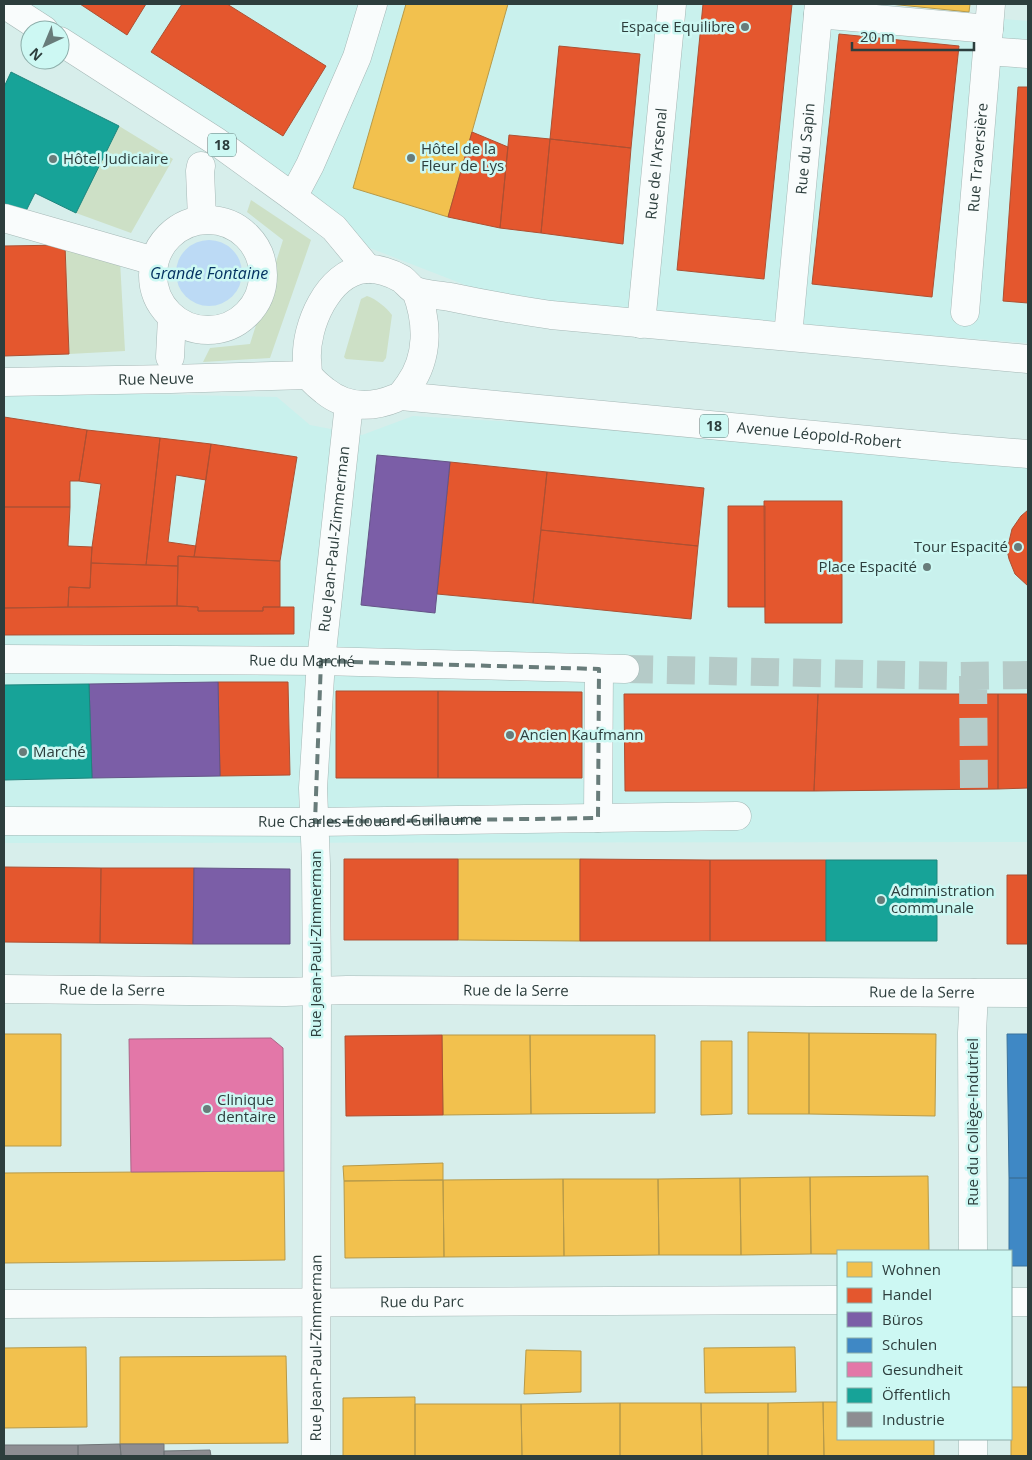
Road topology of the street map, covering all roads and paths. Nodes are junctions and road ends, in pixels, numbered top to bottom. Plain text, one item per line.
1 (4, 4) edge
2 (373, 4) edge
3 (672, 4) edge
4 (818, 9) edge
5 (29, 20) edge
6 (989, 28) edge
7 (70, 47) edge
8 (1028, 54) edge
9 (201, 166) dead end
10 (293, 197) junction
11 (4, 218) edge
12 (202, 219) junction
13 (154, 261) junction
14 (368, 269) junction
15 (416, 291) junction
16 (965, 312) dead end
17 (172, 318) junction
18 (641, 324) junction
19 (788, 336) junction
20 (170, 357) dead end
21 (1028, 359) edge
22 (308, 375) junction
23 (4, 382) edge
24 (401, 396) junction
25 (349, 404) junction
26 (1028, 454) edge
27 (4, 659) edge
28 (321, 661) junction
29 (737, 816) dead end
30 (598, 818) junction
31 (4, 821) edge
32 (315, 822) junction
33 (4, 989) edge
34 (317, 991) junction
35 (974, 993) junction
36 (1028, 993) edge
37 (973, 1250) edge
38 (837, 1300) edge
39 (1012, 1302) edge
40 (1028, 1302) edge
41 (316, 1303) junction
42 (4, 1304) edge
43 (973, 1440) edge
44 (316, 1456) edge
45 (973, 1456) edge

1 - 5 street
2 - 10 street
3 - 18 street, Rue de l'Arsenal
4 - 6 street
4 - 19 street, Rue du Sapin
6 - 8 street
6 - 16 street, Rue Traversière
7 - 10 street, 18
9 - 12 street
10 - 14 street, 18
11 - 13 street
12 - 13 street
12 - 17 street
13 - 17 street
14 - 15 street
14 - 22 street
15 - 18 street
15 - 24 street
17 - 20 street
18 - 19 street
19 - 21 street
22 - 23 street, Rue Neuve
22 - 25 street, 18
24 - 25 street, 18
24 - 26 street, Avenue Léopold-Robert / 18
25 - 28 street, Rue Jean-Paul-Zimmerman
27 - 28 street, Rue du Marché
28 - 30 street, Rue du Marché
28 - 32 street, Rue Jean-Paul-Zimmerman
29 - 30 street, Rue Charles-Edouard-Guillaume
30 - 32 street, Rue Charles-Edouard-Guillaume
31 - 32 street, Rue Charles-Edouard-Guillaume
32 - 34 street, Rue Jean-Paul-Zimmerman
33 - 34 street, Rue de la Serre
34 - 35 street, Rue de la Serre
34 - 41 street, Rue Jean-Paul-Zimmerman
35 - 36 street, Rue de la Serre
35 - 37 street, Rue du Collège-Indutriel
38 - 41 street, Rue du Parc
39 - 40 street
41 - 42 street, Rue du Parc
41 - 44 street, Rue Jean-Paul-Zimmerman
43 - 45 street

